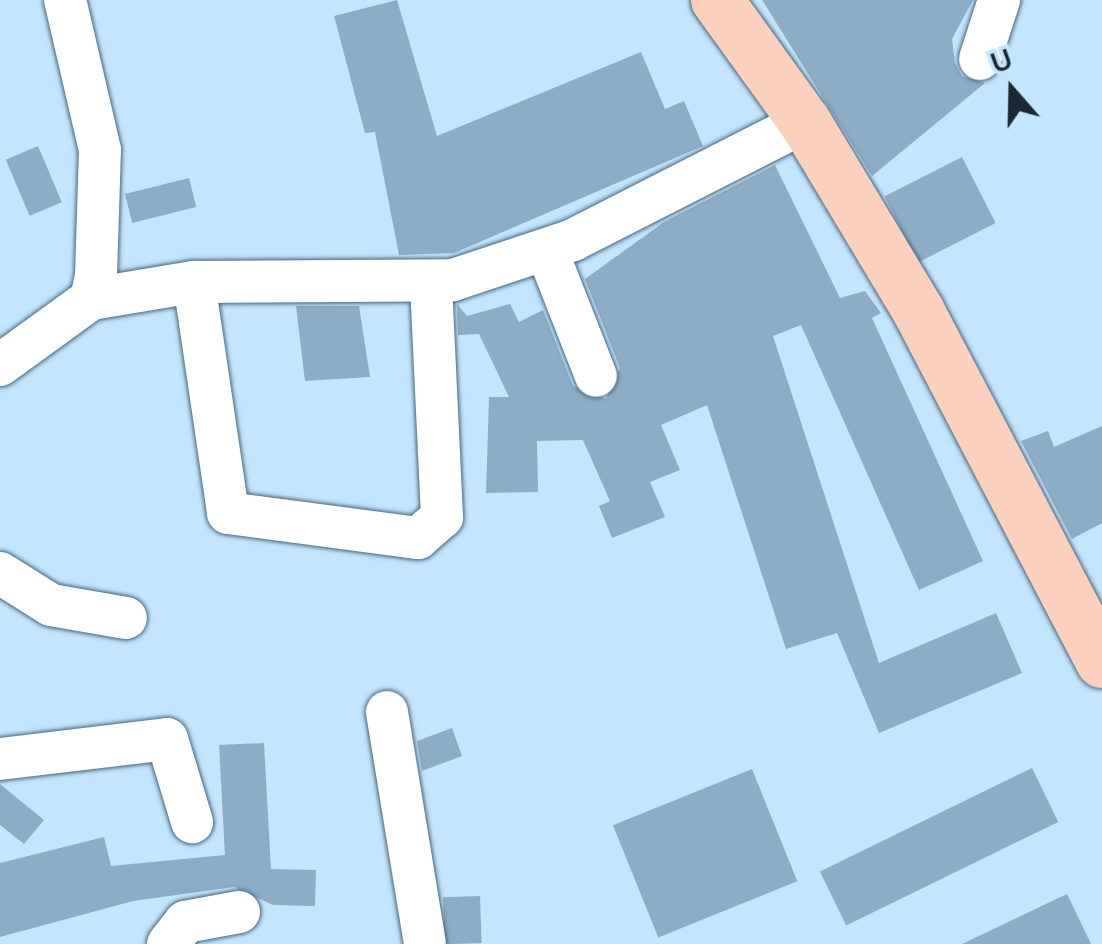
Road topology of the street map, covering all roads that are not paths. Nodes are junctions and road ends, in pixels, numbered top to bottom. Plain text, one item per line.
1 (65, 0) edge
2 (717, 0) edge
3 (999, 0) edge
4 (980, 58) dead end
5 (805, 122) junction
6 (547, 251) junction
7 (194, 282) junction
8 (431, 284) junction
9 (91, 299) junction
10 (0, 365) edge
11 (596, 376) dead end
12 (0, 574) edge
13 (126, 618) dead end
14 (1102, 662) edge
15 (388, 712) dead end
16 (0, 759) edge
17 (192, 822) dead end
18 (238, 912) dead end
19 (168, 944) edge
20 (425, 944) edge

1 - 9 street
2 - 5 main road
3 - 4 street
5 - 6 street
5 - 14 main road
6 - 8 street
6 - 11 street
7 - 8 street
7 - 8 street
7 - 9 street
9 - 10 street
12 - 13 street
15 - 20 street
16 - 17 street
18 - 19 street

